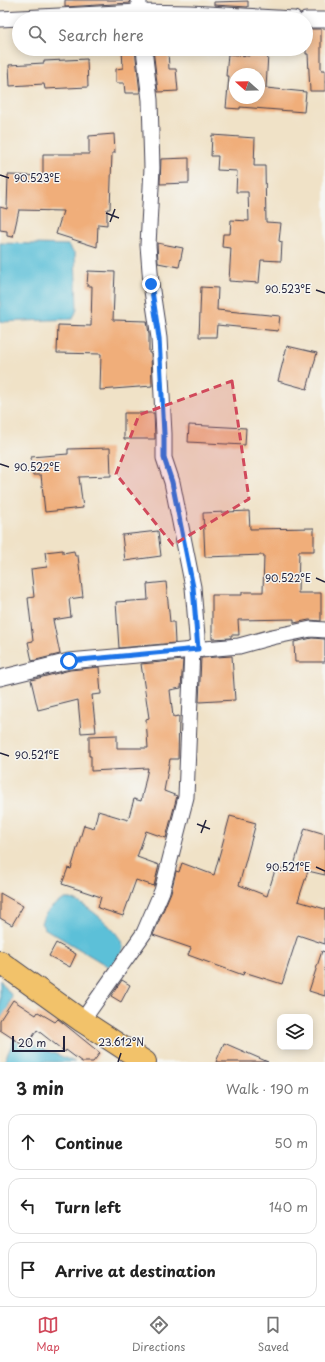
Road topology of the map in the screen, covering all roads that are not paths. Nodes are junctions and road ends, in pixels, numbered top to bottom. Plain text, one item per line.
1 (139, 10) edge
2 (108, 12) edge
3 (173, 12) edge
4 (12, 18) edge
5 (0, 19) edge
6 (313, 20) edge
7 (325, 20) edge
8 (145, 56) edge
9 (325, 630) edge
10 (195, 649) junction
11 (0, 678) edge
12 (0, 962) edge
13 (82, 1021) junction
14 (145, 1062) edge

1 - 2 street
1 - 3 street
4 - 5 street
6 - 7 street
8 - 10 street
9 - 10 street
10 - 11 street
10 - 13 street
12 - 13 main road
13 - 14 main road

